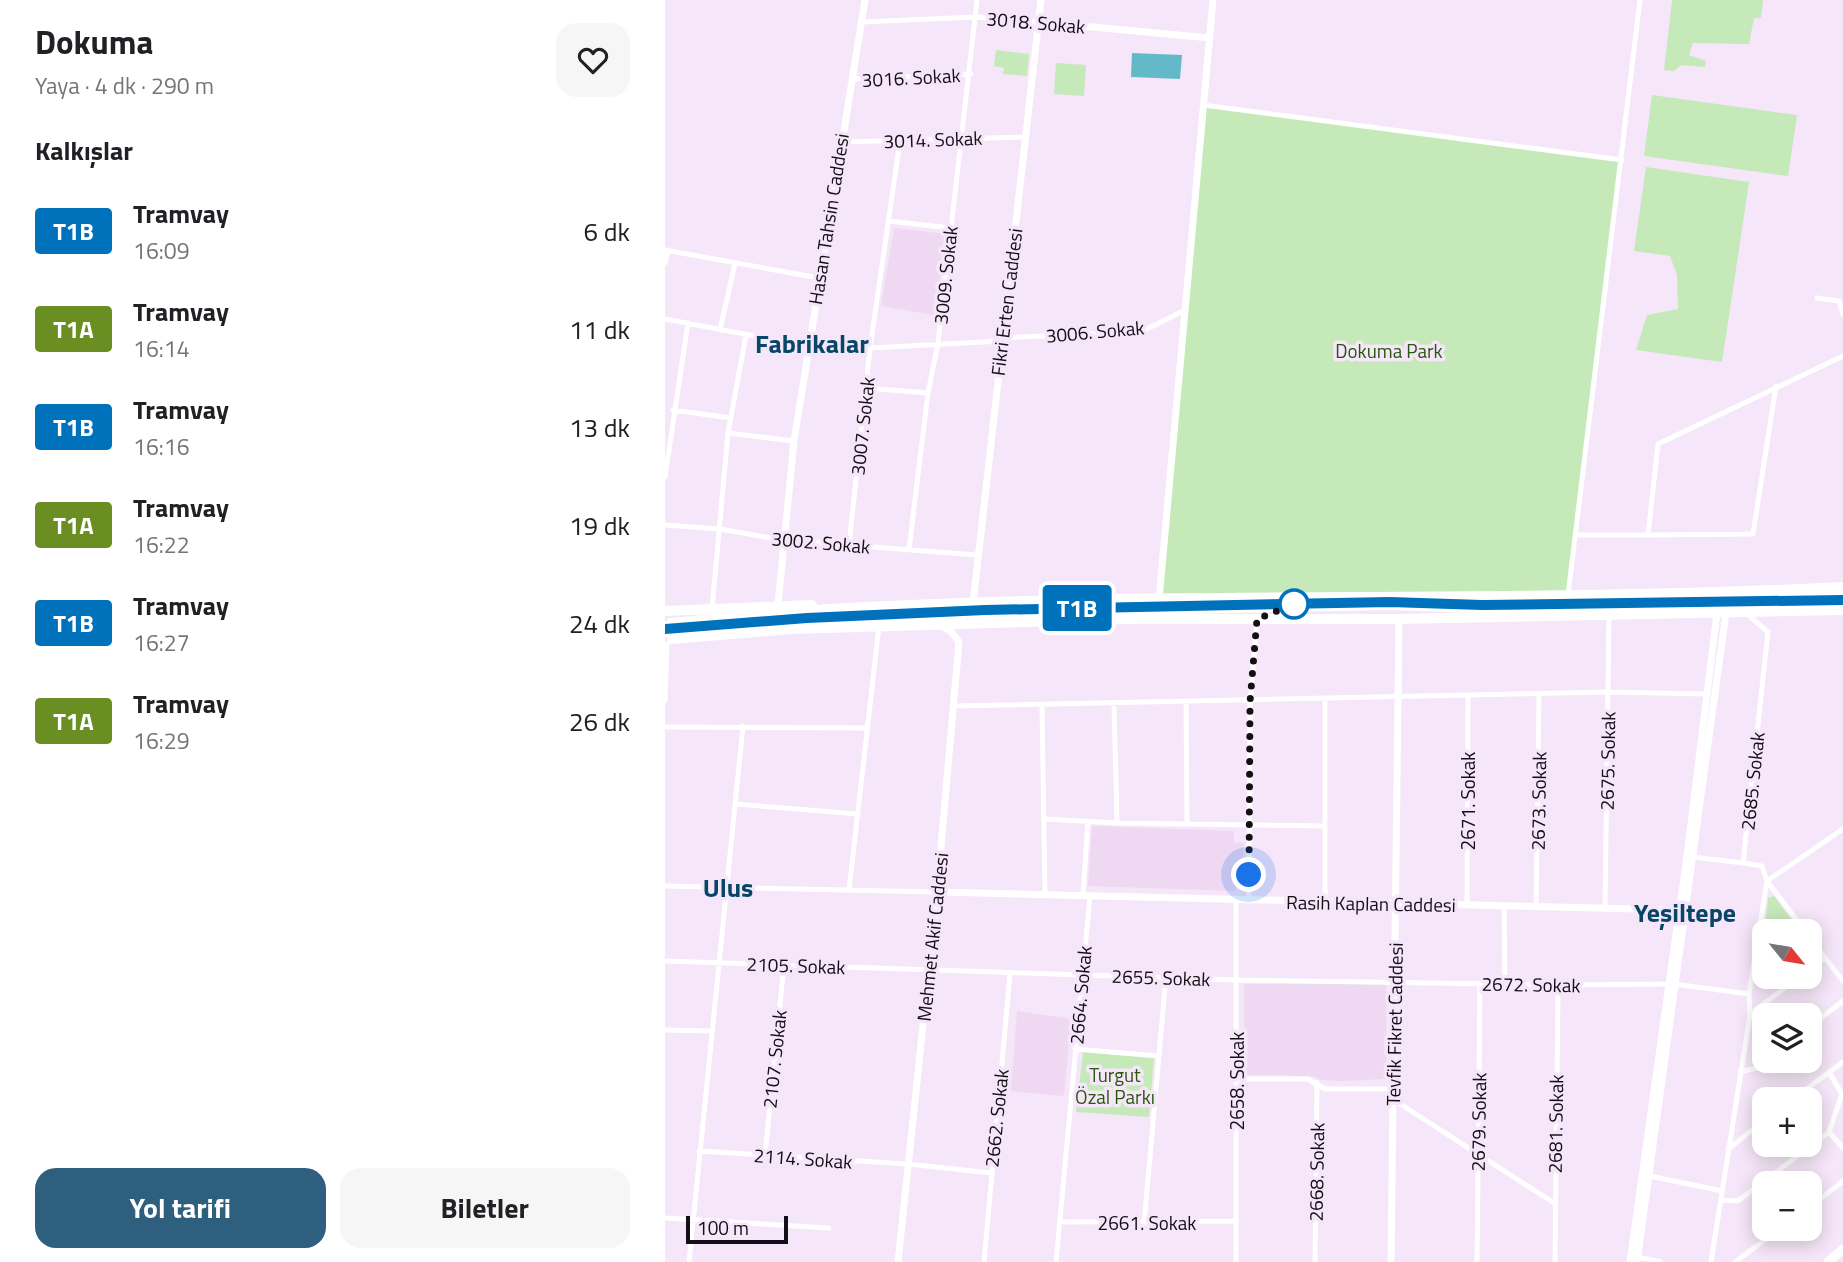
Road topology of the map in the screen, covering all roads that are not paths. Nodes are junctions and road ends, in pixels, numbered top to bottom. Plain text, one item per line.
1 (865, 0) edge
2 (977, 0) edge
3 (1041, 0) edge
4 (1213, 0) edge
5 (1640, 0) edge
6 (975, 17) junction
7 (862, 22) junction
8 (1039, 22) junction
9 (1210, 38) junction
10 (971, 74) junction
11 (852, 79) junction
12 (1203, 106) junction
13 (962, 136) junction
14 (1026, 137) junction
15 (900, 141) junction
16 (841, 142) junction
17 (1622, 160) junction
18 (889, 221) junction
19 (950, 228) junction
20 (666, 250) edge
21 (665, 263) edge
22 (735, 264) junction
23 (818, 278) junction
24 (1817, 298) dead end
25 (1185, 310) junction
26 (1843, 314) edge
27 (665, 319) edge
28 (688, 323) junction
29 (720, 330) junction
30 (746, 335) junction
31 (1002, 340) junction
32 (938, 343) junction
33 (808, 346) junction
34 (870, 348) junction
35 (1843, 356) edge
36 (1776, 386) junction
37 (866, 388) junction
38 (928, 393) junction
39 (673, 410) junction
40 (731, 418) junction
41 (668, 428) edge
42 (729, 433) junction
43 (794, 441) junction
44 (665, 477) edge
45 (665, 525) edge
46 (720, 529) junction
47 (1648, 535) junction
48 (1576, 536) junction
49 (782, 540) junction
50 (849, 545) junction
51 (909, 550) junction
52 (977, 555) junction
53 (1843, 587) edge
54 (1739, 592) junction
55 (1568, 595) junction
56 (1384, 598) junction
57 (1159, 600) junction
58 (974, 604) junction
59 (778, 605) junction
60 (712, 608) junction
61 (847, 608) junction
62 (665, 611) edge
63 (1842, 611) edge
64 (1745, 612) junction
65 (1721, 613) junction
66 (1609, 614) junction
67 (1257, 619) junction
68 (1399, 619) junction
69 (671, 623) dead end
70 (935, 624) junction
71 (879, 626) junction
72 (668, 643) edge
73 (1608, 692) junction
74 (1707, 694) junction
75 (1398, 696) junction
76 (1539, 696) junction
77 (1468, 698) junction
78 (665, 701) edge
79 (1325, 701) junction
80 (1250, 702) junction
81 (1186, 703) junction
82 (1114, 704) junction
83 (954, 706) junction
84 (1042, 706) junction
85 (743, 726) junction
86 (665, 727) edge
87 (867, 728) junction
88 (736, 804) junction
89 (858, 814) junction
90 (1044, 819) junction
91 (1088, 821) junction
92 (1117, 823) junction
93 (1187, 824) junction
94 (1250, 826) junction
95 (1324, 826) junction
96 (1843, 829) edge
97 (1693, 857) junction
98 (1743, 863) junction
99 (1767, 881) junction
100 (665, 886) edge
101 (728, 887) junction
102 (849, 890) junction
103 (937, 892) junction
104 (1045, 895) junction
105 (1086, 896) junction
106 (1235, 900) junction
107 (1248, 900) junction
108 (1325, 902) junction
109 (1396, 903) junction
110 (1467, 905) junction
111 (1504, 906) junction
112 (1536, 907) junction
113 (1605, 908) junction
114 (1679, 910) junction
115 (1796, 919) edge
116 (1822, 954) edge
117 (1825, 958) junction
118 (1822, 960) edge
119 (665, 961) edge
120 (720, 963) junction
121 (784, 964) junction
122 (928, 970) junction
123 (1010, 974) junction
124 (1082, 974) junction
125 (1166, 976) junction
126 (1234, 980) junction
127 (1394, 980) junction
128 (1843, 981) edge
129 (1480, 983) junction
130 (1505, 984) junction
131 (1671, 984) junction
132 (1558, 985) junction
133 (1784, 989) edge
134 (1749, 994) junction
135 (1843, 1001) edge
136 (1750, 1015) junction
137 (1822, 1017) edge
138 (665, 1030) edge
139 (712, 1031) junction
140 (1075, 1049) junction
141 (1159, 1056) junction
142 (1843, 1062) edge
143 (1752, 1069) edge
144 (1740, 1072) junction
145 (1829, 1072) junction
146 (1237, 1079) junction
147 (1317, 1082) junction
148 (1809, 1087) edge
149 (1393, 1089) junction
150 (1842, 1095) edge
151 (1394, 1100) junction
152 (1752, 1130) edge
153 (1829, 1132) junction
154 (1843, 1148) edge
155 (1727, 1149) junction
156 (699, 1151) junction
157 (765, 1155) junction
158 (1478, 1156) junction
159 (908, 1164) junction
160 (991, 1173) junction
161 (1650, 1176) junction
162 (1843, 1181) edge
163 (1722, 1191) junction
164 (1822, 1198) edge
165 (1721, 1200) junction
166 (1554, 1203) junction
167 (665, 1218) edge
168 (692, 1220) junction
169 (1235, 1221) junction
170 (1059, 1222) junction
171 (1144, 1224) junction
172 (829, 1228) dead end
173 (1763, 1241) edge
174 (1843, 1249) edge
175 (1635, 1260) edge
176 (689, 1262) edge
177 (898, 1262) edge
178 (984, 1262) edge
179 (1056, 1262) edge
180 (1236, 1262) edge
181 (1315, 1262) edge
182 (1391, 1262) edge
183 (1478, 1262) edge
184 (1555, 1262) edge
185 (1661, 1262) edge
186 (1711, 1262) edge
187 (1735, 1262) edge
188 (1828, 1262) edge

1 - 7 street, Hasan Tahsin Caddesi
2 - 6 street, 3009. Sokak
3 - 8 street, Fikri Erten Caddesi
4 - 9 street
5 - 17 street
6 - 7 street, 3018. Sokak
6 - 8 street, 3018. Sokak
6 - 10 street, 3009. Sokak
7 - 11 street, Hasan Tahsin Caddesi
8 - 9 street, 3018. Sokak
8 - 14 street, Fikri Erten Caddesi
9 - 12 street
10 - 11 street, 3016. Sokak
10 - 13 street, 3009. Sokak
11 - 16 street, Hasan Tahsin Caddesi
12 - 17 street
12 - 25 street
13 - 14 street, 3014. Sokak
13 - 15 street, 3014. Sokak
13 - 19 street, 3009. Sokak
14 - 31 street, Fikri Erten Caddesi
15 - 16 street, 3014. Sokak
15 - 18 street, 3007. Sokak
16 - 23 street, Hasan Tahsin Caddesi
17 - 48 street
18 - 19 street
18 - 34 street, 3007. Sokak
19 - 32 street, 3009. Sokak
20 - 21 street
20 - 22 street
22 - 23 street
22 - 29 street
23 - 33 street, Hasan Tahsin Caddesi
24 - 26 street
25 - 31 street, 3006. Sokak
25 - 57 street
27 - 28 street, 3006. Sokak
28 - 29 street, 3006. Sokak
28 - 39 street
29 - 30 street, 3006. Sokak
30 - 33 street, 3006. Sokak
30 - 40 street
31 - 32 street, 3006. Sokak
31 - 52 street, Fikri Erten Caddesi
32 - 34 street, 3006. Sokak
32 - 38 street, 3009. Sokak
33 - 34 street, 3006. Sokak
33 - 43 street, Hasan Tahsin Caddesi
34 - 37 street, 3007. Sokak
35 - 36 street
36 - 47 street
36 - 47 street
37 - 38 street
37 - 50 street, 3007. Sokak
38 - 51 street, 3009. Sokak
39 - 40 street
39 - 41 street
40 - 42 street
41 - 44 street
42 - 43 street
42 - 46 street
43 - 49 street, Hasan Tahsin Caddesi
45 - 46 street, 3002. Sokak
46 - 49 street, 3002. Sokak
46 - 60 street
47 - 48 street
48 - 55 street
49 - 50 street, 3002. Sokak
49 - 59 street, Hasan Tahsin Caddesi
50 - 51 street, 3002. Sokak
51 - 52 street, 3002. Sokak
52 - 58 street, Fikri Erten Caddesi
53 - 54 highway
54 - 55 highway
54 - 65 street
55 - 56 highway
56 - 57 highway
56 - 68 highway
57 - 58 highway
58 - 61 highway
59 - 60 highway
59 - 61 highway
60 - 62 highway
61 - 69 highway
63 - 64 highway
64 - 65 highway
64 - 98 street, 2685. Sokak
65 - 66 highway
65 - 74 street
65 - 97 street
66 - 68 highway
66 - 73 street, 2675. Sokak
67 - 68 highway
67 - 70 highway
67 - 80 street
68 - 75 street, Tevfik Fikret Caddesi
70 - 71 highway
70 - 83 street, Mehmet Akif Caddesi
71 - 72 highway
71 - 87 street
72 - 78 street
73 - 74 street
73 - 76 street
73 - 113 street, 2675. Sokak
74 - 114 street
75 - 77 street
75 - 79 street
75 - 109 street, Tevfik Fikret Caddesi
76 - 77 street
76 - 112 street, 2673. Sokak
77 - 110 street, 2671. Sokak
79 - 80 street
79 - 95 street
80 - 81 street
80 - 94 street
81 - 82 street
81 - 93 street
82 - 84 street
82 - 92 street
83 - 84 street
83 - 103 street, Mehmet Akif Caddesi
84 - 90 street
85 - 86 street
85 - 87 street
85 - 88 street
87 - 89 street
88 - 89 street
88 - 101 street
89 - 102 street
90 - 91 street
90 - 104 street
91 - 92 street
91 - 105 street, 2664. Sokak
92 - 93 street
93 - 94 street
94 - 95 street
94 - 107 street
95 - 108 street
96 - 99 street
97 - 98 street
97 - 131 street
98 - 99 street
99 - 115 street
99 - 134 street
100 - 101 street
101 - 102 street
101 - 120 street
102 - 103 street
103 - 104 street, Rasih Kaplan Caddesi
103 - 122 street, Mehmet Akif Caddesi
104 - 105 street, Rasih Kaplan Caddesi
105 - 106 street, Rasih Kaplan Caddesi
105 - 124 street, 2664. Sokak
106 - 107 street, Rasih Kaplan Caddesi
106 - 126 street, 2658. Sokak
107 - 108 street, Rasih Kaplan Caddesi
108 - 109 street, Rasih Kaplan Caddesi
109 - 110 street, Rasih Kaplan Caddesi
109 - 127 street, Tevfik Fikret Caddesi
110 - 111 street, Rasih Kaplan Caddesi
111 - 112 street, Rasih Kaplan Caddesi
111 - 130 street
112 - 113 street, Rasih Kaplan Caddesi
113 - 114 street, Rasih Kaplan Caddesi
114 - 131 street
116 - 117 street
117 - 118 street
117 - 128 street
119 - 120 street, 2105. Sokak
120 - 121 street, 2105. Sokak
120 - 139 street
121 - 122 street, 2105. Sokak
121 - 157 street, 2107. Sokak
122 - 123 street, 2655. Sokak
122 - 159 street, Mehmet Akif Caddesi
123 - 124 street, 2655. Sokak
123 - 160 street, 2662. Sokak
124 - 125 street, 2655. Sokak
124 - 140 street, 2664. Sokak
125 - 126 street, 2655. Sokak
125 - 141 street
126 - 127 street, 2655. Sokak
126 - 146 street, 2658. Sokak
127 - 129 street, 2672. Sokak
127 - 149 street, Tevfik Fikret Caddesi
129 - 130 street, 2672. Sokak
129 - 158 street, 2679. Sokak
130 - 132 street, 2672. Sokak
131 - 132 street, 2672. Sokak
131 - 134 street, 2672. Sokak
131 - 161 street
131 - 175 street
132 - 166 street, 2681. Sokak
133 - 136 street
134 - 136 street
135 - 137 street
136 - 144 street
138 - 139 street
139 - 156 street
140 - 141 street
140 - 170 street, 2664. Sokak
141 - 171 street
142 - 145 street
143 - 144 street
144 - 155 street
145 - 148 street
145 - 150 street
146 - 147 street
146 - 169 street, 2658. Sokak
147 - 149 street
147 - 181 street, 2668. Sokak
149 - 151 street, Tevfik Fikret Caddesi
150 - 153 street
151 - 158 street
151 - 182 street, Tevfik Fikret Caddesi
152 - 155 street
153 - 154 street
153 - 165 street
155 - 163 street
156 - 157 street, 2114. Sokak
156 - 168 street
157 - 159 street, 2114. Sokak
158 - 166 street
158 - 183 street, 2679. Sokak
159 - 160 street, 2114. Sokak
159 - 177 street, Mehmet Akif Caddesi
160 - 178 street, 2662. Sokak
161 - 163 street
161 - 175 street
162 - 164 street
163 - 165 street
165 - 186 street
166 - 184 street, 2681. Sokak
167 - 168 street
168 - 172 street
168 - 176 street
169 - 171 street, 2661. Sokak
169 - 180 street, 2658. Sokak
170 - 171 street, 2661. Sokak
170 - 179 street, 2664. Sokak
173 - 187 street
174 - 188 main road
175 - 185 street

